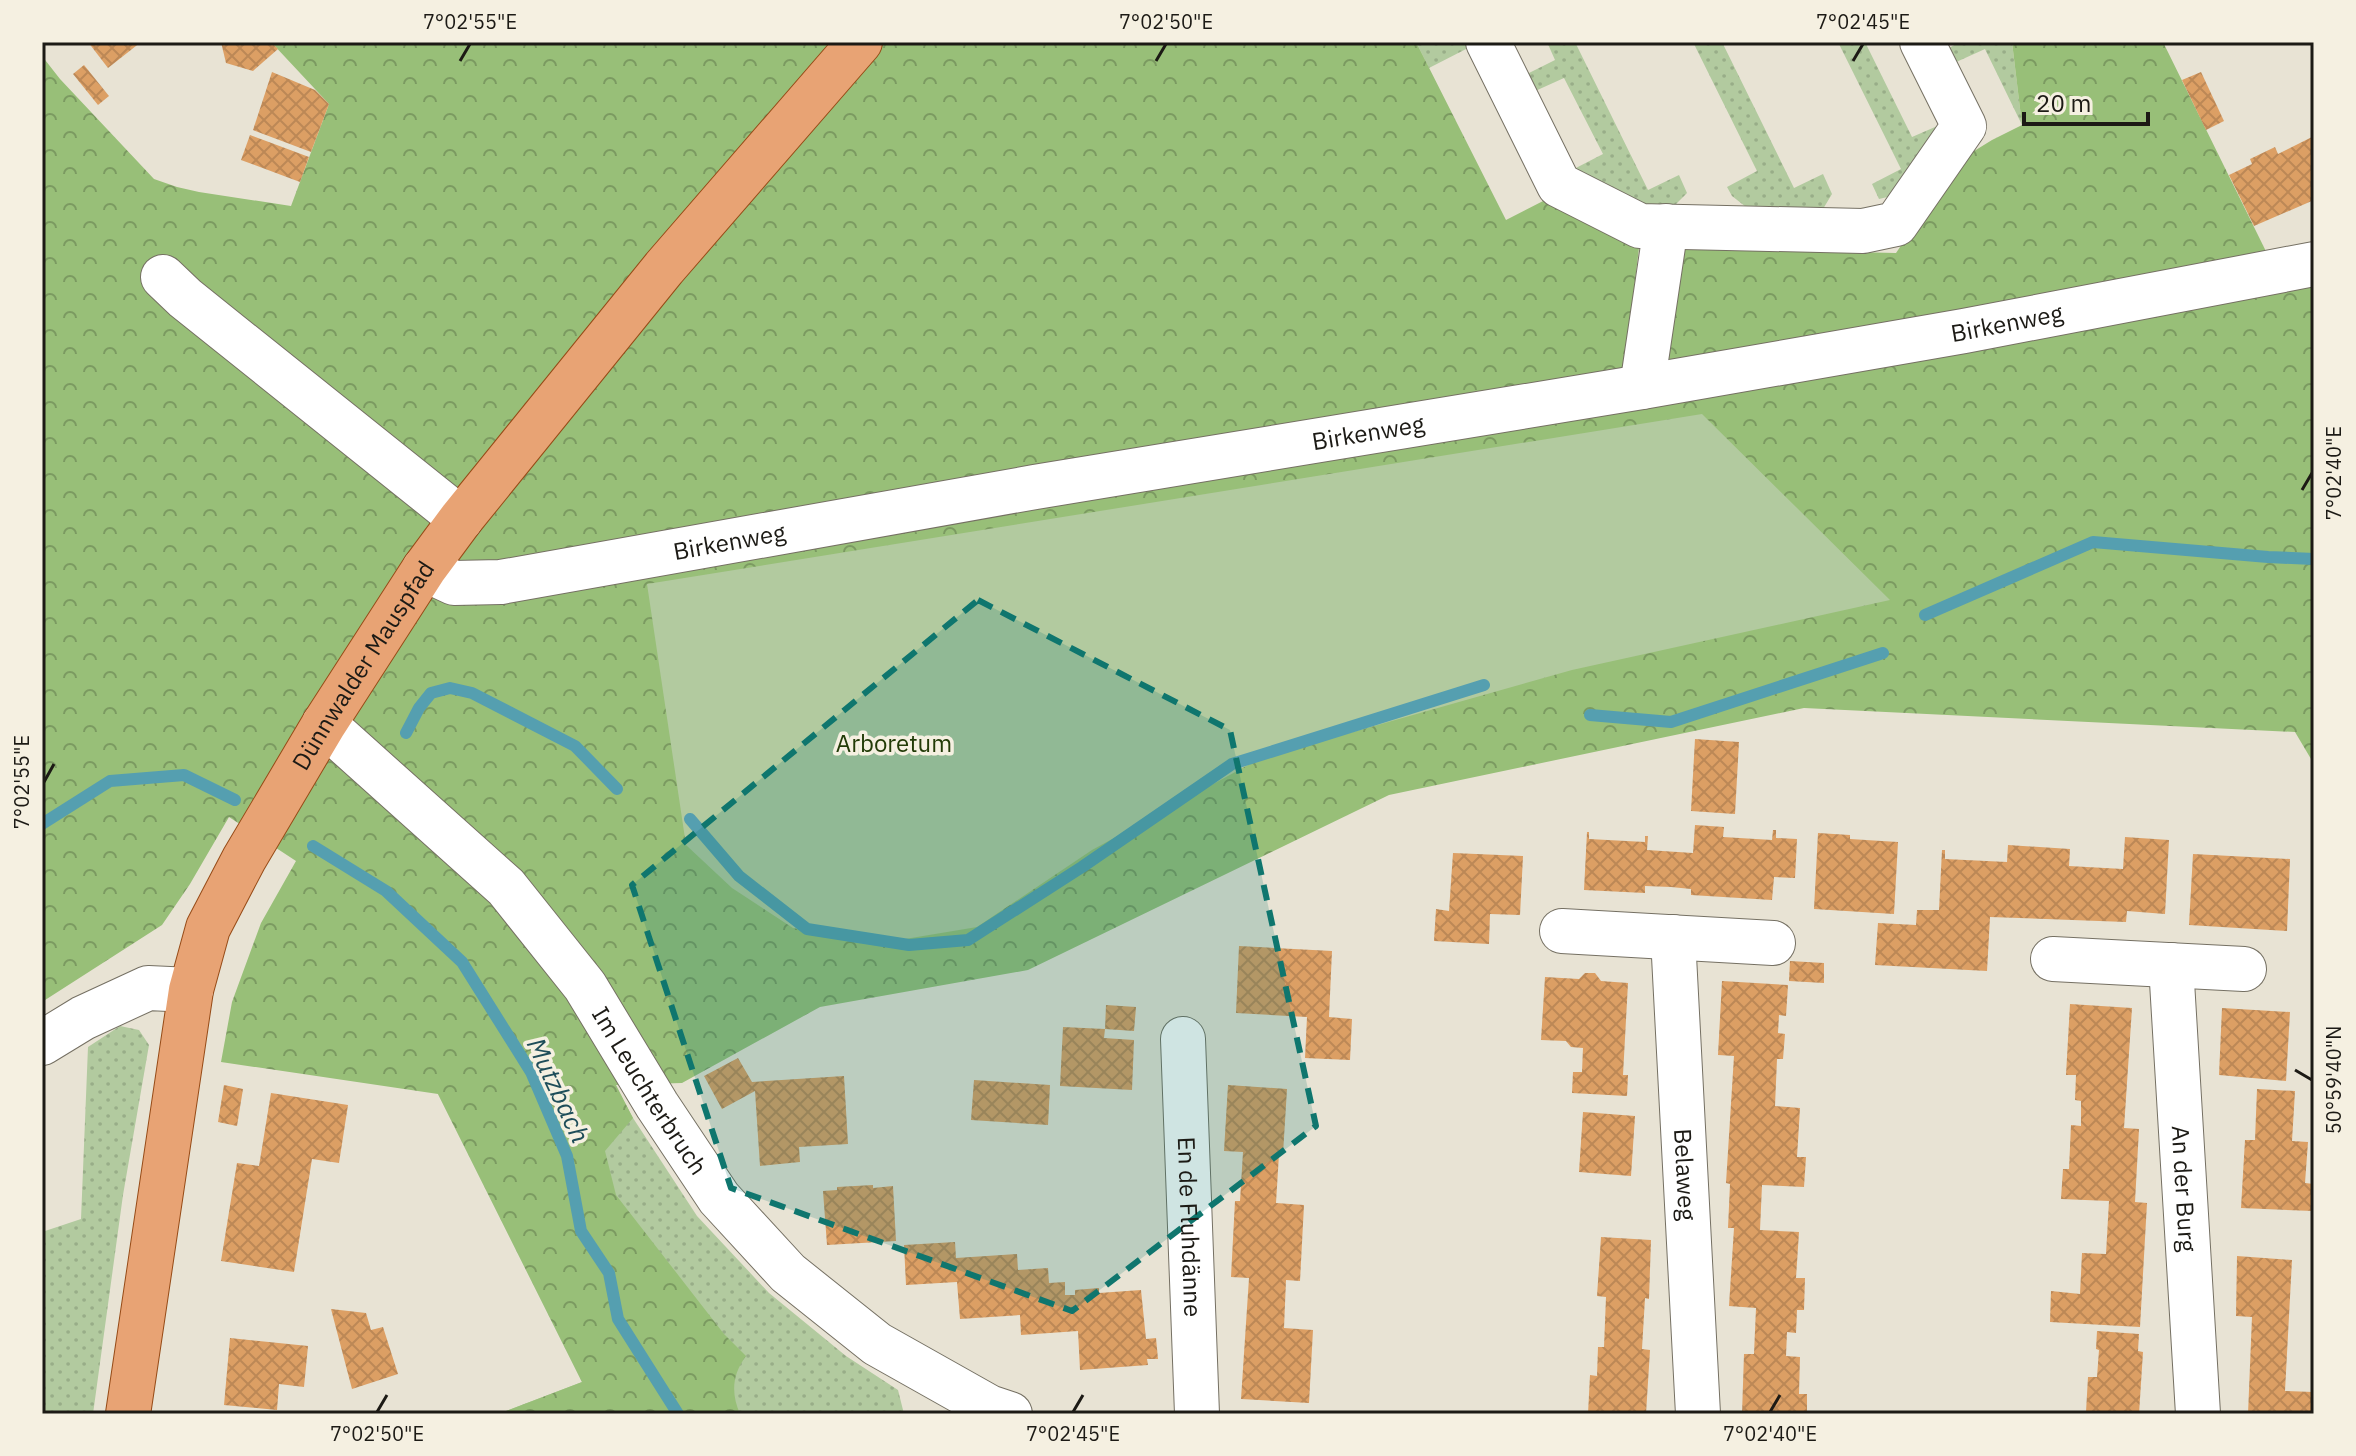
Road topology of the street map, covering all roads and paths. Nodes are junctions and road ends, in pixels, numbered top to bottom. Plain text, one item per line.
1 (860, 42) edge
2 (1488, 42) edge
3 (1922, 42) edge
4 (1666, 226) junction
5 (2314, 264) edge
6 (163, 277) dead end
7 (1642, 387) junction
8 (461, 519) junction
9 (424, 569) junction
10 (324, 724) junction
11 (1562, 931) dead end
12 (1673, 937) junction
13 (1773, 943) dead end
14 (2053, 959) dead end
15 (2171, 965) junction
16 (2244, 969) dead end
17 (191, 990) junction
18 (1183, 1039) dead end
19 (42, 1043) edge
20 (128, 1414) edge
21 (1010, 1414) edge
22 (1197, 1414) edge
23 (1698, 1414) edge
24 (2198, 1414) edge

1 - 8 main road, Dünnwalder Mauspfad
2 - 4 street
3 - 4 street
4 - 7 street
5 - 7 street, Birkenweg
6 - 8 street
7 - 9 street, Birkenweg
8 - 9 main road, Dünnwalder Mauspfad
9 - 10 main road, Dünnwalder Mauspfad
10 - 17 main road, Dünnwalder Mauspfad
10 - 21 street, Im Leuchterbruch
11 - 12 street
12 - 13 street
12 - 23 street, Belaweg
14 - 15 street
15 - 16 street
15 - 24 street, An der Burg
17 - 19 street
17 - 20 main road, Dünnwalder Mauspfad
18 - 22 street, En de Fluhdänne

